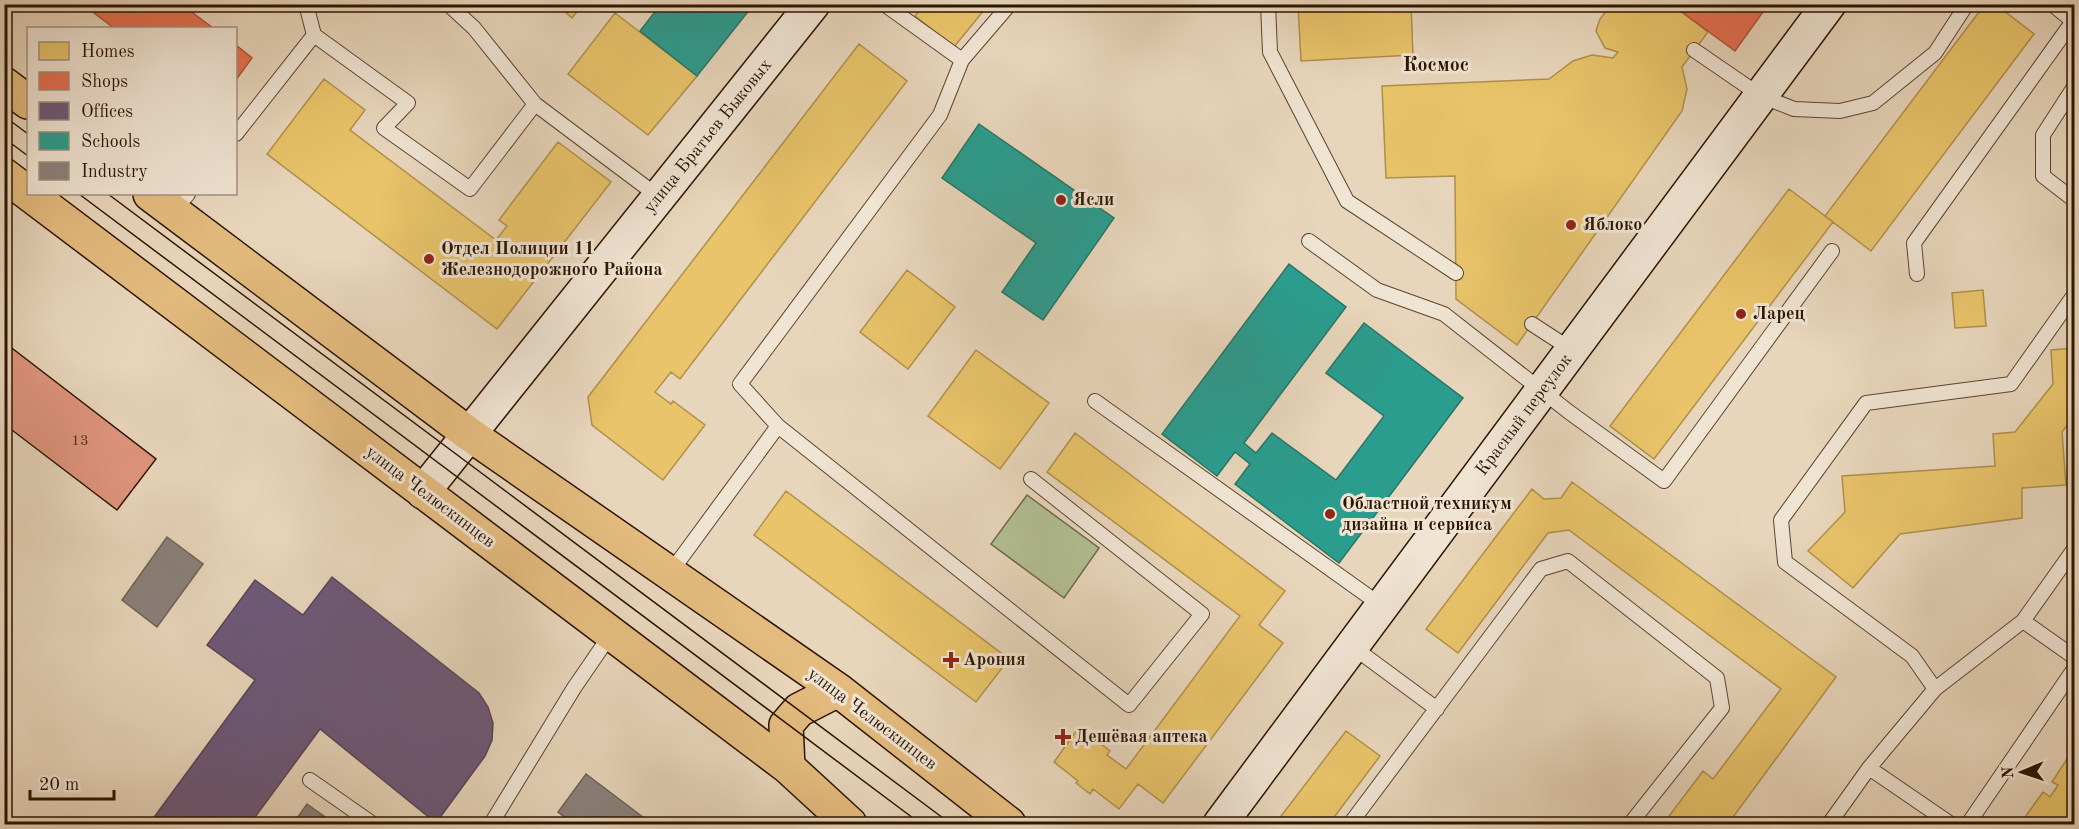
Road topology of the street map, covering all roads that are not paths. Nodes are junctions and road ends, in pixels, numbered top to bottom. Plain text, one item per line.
1 (306, 4) edge
2 (448, 4) edge
3 (813, 4) edge
4 (884, 4) edge
5 (1010, 4) edge
6 (1268, 4) edge
7 (1829, 4) edge
8 (1967, 4) edge
9 (2052, 4) edge
10 (2074, 21) edge
11 (314, 35) junction
12 (1694, 50) dead end
13 (962, 60) junction
14 (4, 84) edge
15 (2074, 87) edge
16 (1761, 96) junction
17 (27, 101) edge
18 (535, 104) junction
19 (237, 133) edge
20 (4, 176) edge
21 (27, 193) edge
22 (29, 195) edge
23 (659, 197) junction
24 (170, 199) edge
25 (2074, 200) edge
26 (1310, 241) dead end
27 (1832, 251) dead end
28 (1456, 273) dead end
29 (1917, 274) dead end
30 (2074, 295) edge
31 (1532, 324) dead end
32 (1572, 350) junction
33 (1542, 391) junction
34 (1095, 401) dead end
35 (778, 426) junction
36 (469, 434) junction
37 (1031, 479) dead end
38 (423, 492) junction
39 (2074, 549) edge
40 (670, 573) junction
41 (1382, 606) junction
42 (2022, 621) junction
43 (611, 634) junction
44 (1353, 647) junction
45 (2074, 657) edge
46 (2074, 669) edge
47 (1935, 688) junction
48 (838, 690) junction
49 (1437, 709) junction
50 (788, 767) junction
51 (1869, 768) junction
52 (310, 780) dead end
53 (373, 825) edge
54 (491, 825) edge
55 (850, 825) edge
56 (1009, 825) edge
57 (1220, 825) edge
58 (1350, 825) edge
59 (1630, 825) edge
60 (1828, 825) edge
61 (1951, 825) edge
62 (1968, 825) edge

1 - 11 lane
2 - 18 lane
3 - 23 street, улица Братьев Быковых
4 - 13 lane
5 - 13 lane
6 - 28 lane
7 - 16 street, Красный переулок
8 - 16 lane
9 - 10 lane
10 - 29 lane
11 - 18 lane
11 - 19 lane
12 - 16 lane
13 - 35 lane
14 - 17 main road
15 - 25 lane
16 - 32 street, Красный переулок
18 - 23 lane
20 - 21 main road, улица Челюскинцев
22 - 38 main road, улица Челюскинцев
23 - 36 street, улица Братьев Быковых
24 - 36 main road, улица Челюскинцев
26 - 33 lane
27 - 33 lane
30 - 47 lane
31 - 32 lane
32 - 33 street, Красный переулок
33 - 41 street, Красный переулок
34 - 41 lane
35 - 37 lane
35 - 40 lane
36 - 38 street, улица Братьев Быковых
36 - 40 main road, улица Челюскинцев
38 - 43 main road, улица Челюскинцев
39 - 42 lane
40 - 48 main road, улица Челюскинцев
41 - 44 street, Красный переулок
42 - 45 lane
42 - 47 lane
43 - 50 main road, улица Челюскинцев
43 - 54 lane
44 - 49 lane
44 - 57 street, Красный переулок
46 - 62 lane
47 - 51 lane
48 - 50 main road
48 - 56 main road, улица Челюскинцев
49 - 58 lane
49 - 59 lane
50 - 55 main road, улица Челюскинцев
51 - 60 lane
51 - 61 lane
52 - 53 lane

